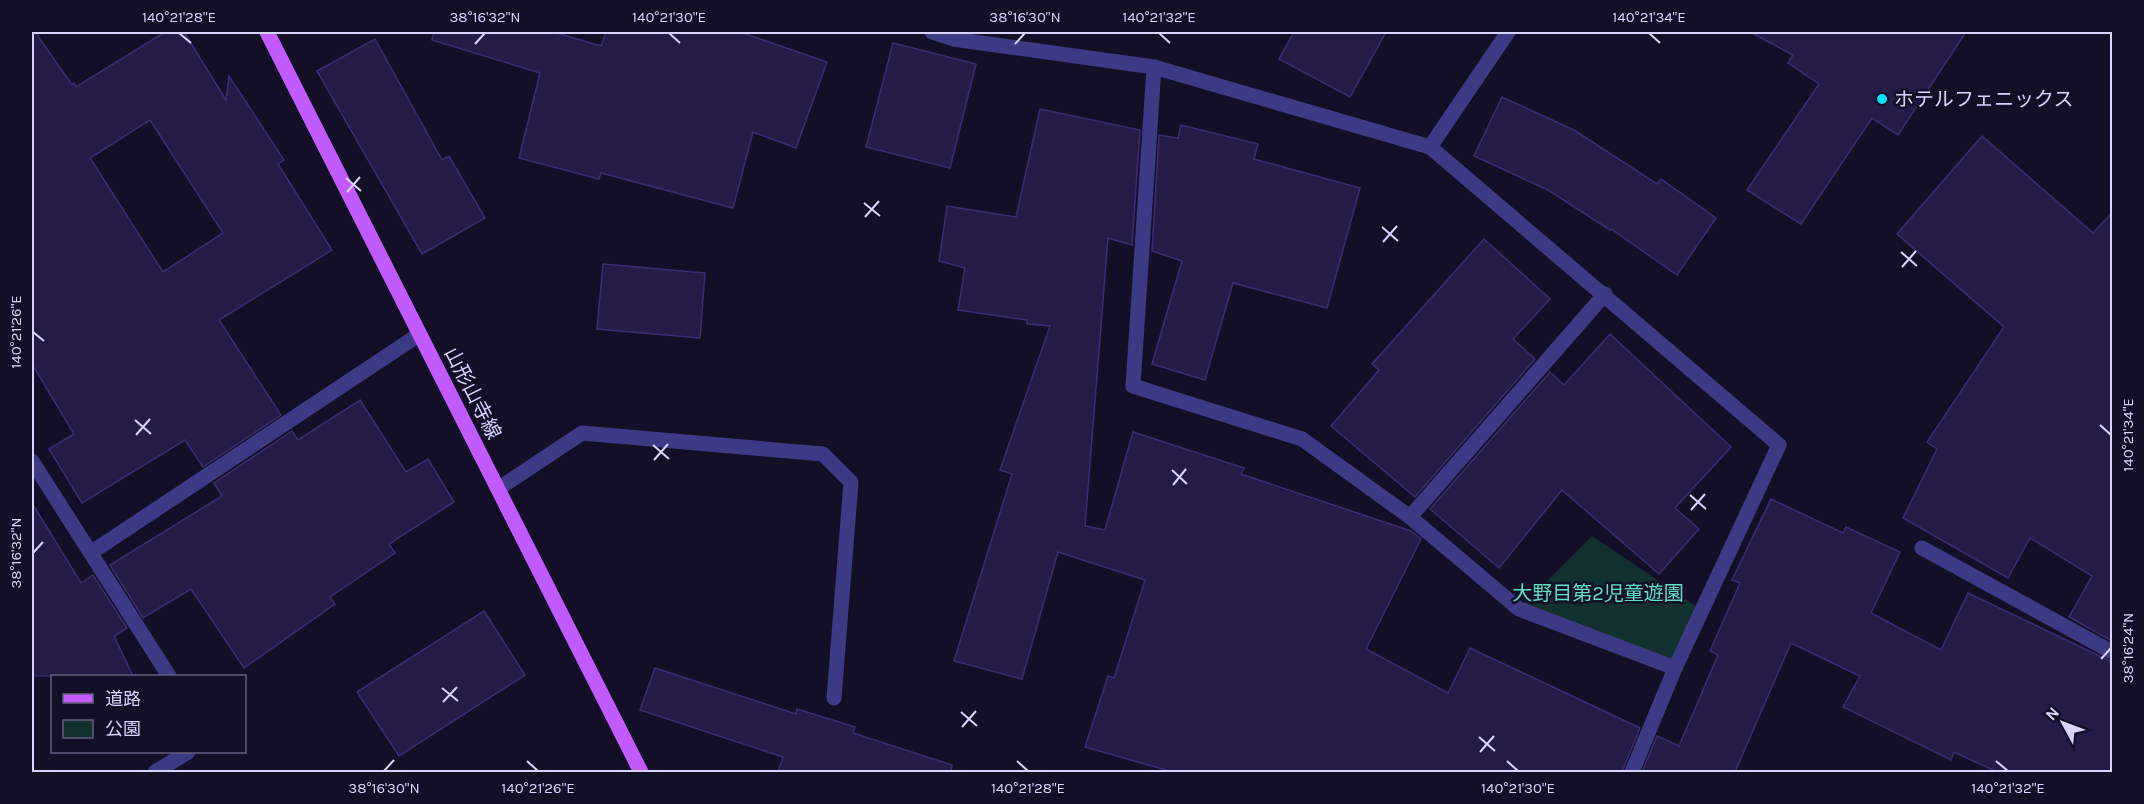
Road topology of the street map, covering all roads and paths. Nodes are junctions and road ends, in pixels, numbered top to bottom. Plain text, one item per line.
1 (267, 32) edge
2 (932, 32) edge
3 (1508, 32) edge
4 (1154, 67) junction
5 (1430, 147) junction
6 (1605, 294) junction
7 (420, 334) junction
8 (32, 461) edge
9 (498, 489) junction
10 (1410, 517) junction
11 (1922, 548) dead end
12 (92, 552) junction
13 (2112, 652) edge
14 (1675, 668) junction
15 (168, 675) edge
16 (834, 698) dead end
17 (186, 753) edge
18 (155, 772) edge
19 (641, 772) edge
20 (1632, 772) edge

1 - 7 main road, 山形山寺線
2 - 4 lane
3 - 5 lane
4 - 5 lane
4 - 10 lane
5 - 6 lane
6 - 10 lane
6 - 14 lane
7 - 9 main road, 山形山寺線
7 - 12 lane
8 - 12 lane
9 - 16 lane
9 - 19 main road, 山形山寺線
10 - 14 lane
11 - 13 lane
12 - 15 lane
14 - 20 lane
17 - 18 lane

